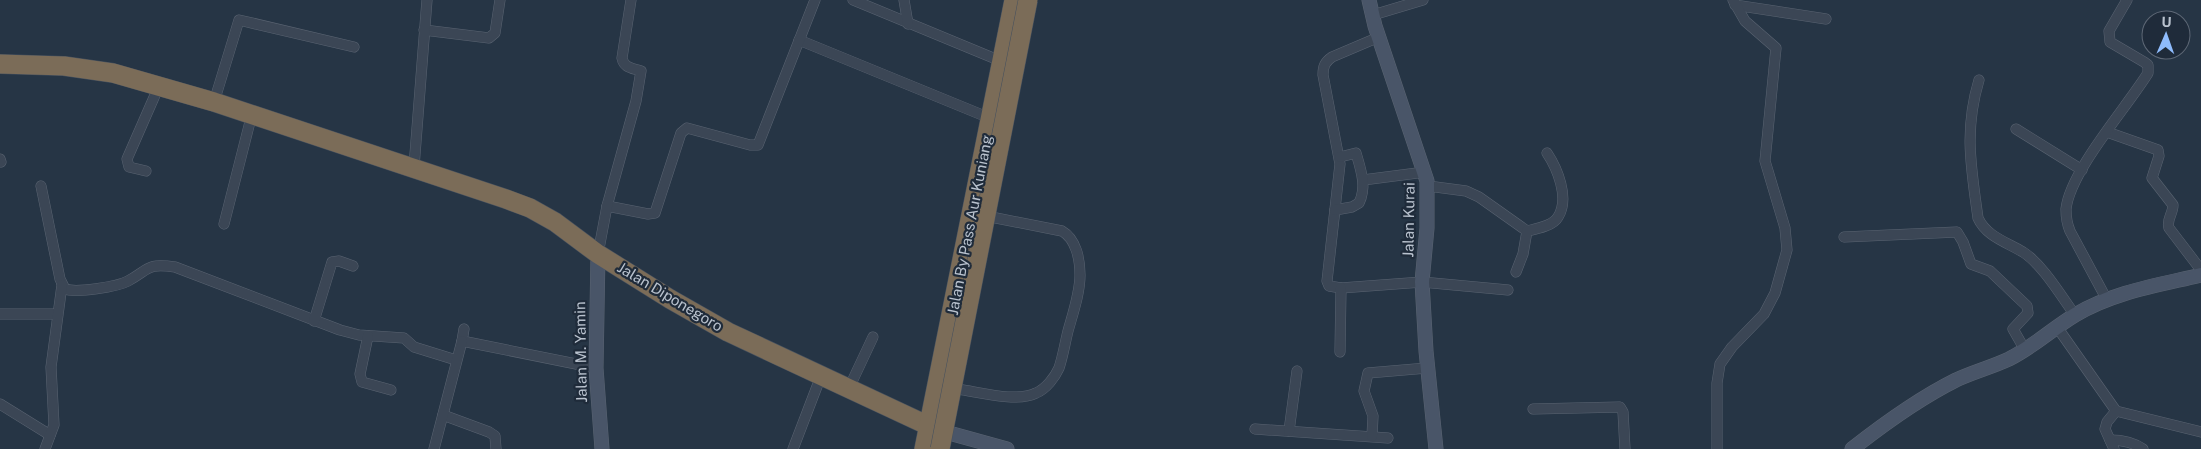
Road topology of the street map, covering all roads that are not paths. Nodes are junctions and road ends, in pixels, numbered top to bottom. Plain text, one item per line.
1 (427, 0) edge
2 (500, 0) edge
3 (631, 0) edge
4 (815, 0) edge
5 (853, 0) edge
6 (904, 0) edge
7 (1014, 0) edge
8 (1022, 0) edge
9 (1028, 0) edge
10 (1035, 0) edge
11 (1369, 0) edge
12 (1423, 0) edge
13 (2127, 0) edge
14 (1734, 2) edge
15 (1372, 15) junction
16 (1826, 19) dead end
17 (908, 24) junction
18 (424, 30) junction
19 (1379, 36) junction
20 (799, 40) junction
21 (354, 47) dead end
22 (1003, 62) junction
23 (0, 64) edge
24 (1979, 80) dead end
25 (159, 86) junction
26 (214, 102) junction
27 (252, 114) junction
28 (992, 119) junction
29 (2016, 129) dead end
30 (2107, 132) junction
31 (1547, 153) dead end
32 (1340, 157) junction
33 (414, 167) junction
34 (146, 170) dead end
35 (2082, 170) junction
36 (1426, 179) junction
37 (1363, 180) junction
38 (41, 186) dead end
39 (607, 206) junction
40 (1335, 210) junction
41 (991, 217) junction
42 (224, 224) dead end
43 (1526, 231) junction
44 (1844, 237) dead end
45 (598, 254) junction
46 (353, 266) dead end
47 (2201, 270) edge
48 (1516, 272) dead end
49 (2201, 275) edge
50 (1422, 282) junction
51 (62, 285) junction
52 (1341, 288) junction
53 (1508, 290) dead end
54 (2108, 300) junction
55 (954, 307) junction
56 (972, 311) junction
57 (0, 314) edge
58 (57, 314) junction
59 (2075, 315) junction
60 (314, 321) junction
61 (2057, 327) junction
62 (464, 328) dead end
63 (368, 336) junction
64 (872, 337) dead end
65 (462, 341) junction
66 (2025, 350) junction
67 (1340, 352) dead end
68 (456, 360) junction
69 (596, 368) junction
70 (1427, 368) junction
71 (1297, 371) dead end
72 (821, 376) junction
73 (849, 388) junction
74 (957, 389) junction
75 (391, 390) dead end
76 (0, 404) edge
77 (1532, 409) dead end
78 (2116, 411) junction
79 (443, 415) junction
80 (929, 426) junction
81 (1255, 429) dead end
82 (1290, 431) junction
83 (2201, 432) edge
84 (50, 434) junction
85 (1372, 436) junction
86 (1388, 438) dead end
87 (945, 444) edge
88 (2112, 444) edge
89 (45, 449) edge
90 (434, 449) edge
91 (496, 449) edge
92 (602, 449) edge
93 (793, 449) edge
94 (924, 449) edge
95 (933, 449) edge
96 (1007, 449) edge
97 (1436, 449) edge
98 (1625, 449) edge
99 (1717, 449) edge
100 (1852, 449) edge
101 (2143, 449) edge

1 - 18 street
2 - 18 street
3 - 39 street
4 - 20 street
5 - 17 street
6 - 17 street
7 - 22 highway, Jalan By Pass Aur Kuniang
8 - 95 highway, Jalan By Pass Aur Kuniang
9 - 87 highway, Jalan By Pass Aur Kuniang, bridge
10 - 41 highway, Jalan By Pass Aur Kuniang
11 - 15 street, Jalan Kurai
12 - 15 street
13 - 30 street
14 - 16 street
14 - 99 street
15 - 19 street, Jalan Kurai
17 - 22 street
18 - 33 street
19 - 32 street
19 - 36 street, Jalan Kurai
20 - 28 street
20 - 39 street
21 - 26 street
22 - 28 highway, Jalan By Pass Aur Kuniang
23 - 25 highway, Jalan Diponegoro
24 - 59 street
25 - 26 highway, Jalan Diponegoro
25 - 34 street
26 - 27 highway, Jalan Diponegoro
27 - 33 highway, Jalan Diponegoro
27 - 42 street
28 - 55 highway, Jalan By Pass Aur Kuniang
29 - 35 street
30 - 35 street
30 - 47 street
31 - 43 street
32 - 37 street
32 - 40 street
33 - 45 highway, Jalan Diponegoro
35 - 54 street
36 - 37 street
36 - 43 street
36 - 50 street, Jalan Kurai
37 - 40 street
38 - 51 street
39 - 45 street
40 - 52 street
41 - 56 highway, Jalan By Pass Aur Kuniang
41 - 74 street
43 - 48 street
44 - 66 street
45 - 69 street, Jalan M. Yamin
45 - 72 highway, Jalan Diponegoro
46 - 60 street
49 - 54 street
50 - 52 street
50 - 53 street
50 - 70 street, Jalan Kurai
51 - 58 street
51 - 60 street
52 - 67 street
54 - 59 street
55 - 56 highway
55 - 80 highway, Jalan By Pass Aur Kuniang
56 - 74 highway, Jalan By Pass Aur Kuniang
57 - 58 street
58 - 84 street
59 - 61 street
60 - 63 street
61 - 66 street
61 - 78 street
62 - 65 street
63 - 68 street
63 - 75 street
64 - 73 street
65 - 68 street
65 - 69 street
66 - 100 street
68 - 79 street
69 - 92 street, Jalan M. Yamin
70 - 85 street
70 - 97 street, Jalan Kurai
71 - 82 street
72 - 73 highway, Jalan Diponegoro
72 - 93 street
73 - 80 highway, Jalan Diponegoro
74 - 87 highway, Jalan By Pass Aur Kuniang
76 - 84 street
77 - 98 street
78 - 83 street
78 - 88 street
79 - 90 street
79 - 91 street
80 - 94 highway, Jalan By Pass Aur Kuniang
81 - 82 street
82 - 85 street
84 - 89 street
85 - 86 street
87 - 96 street
88 - 101 street

